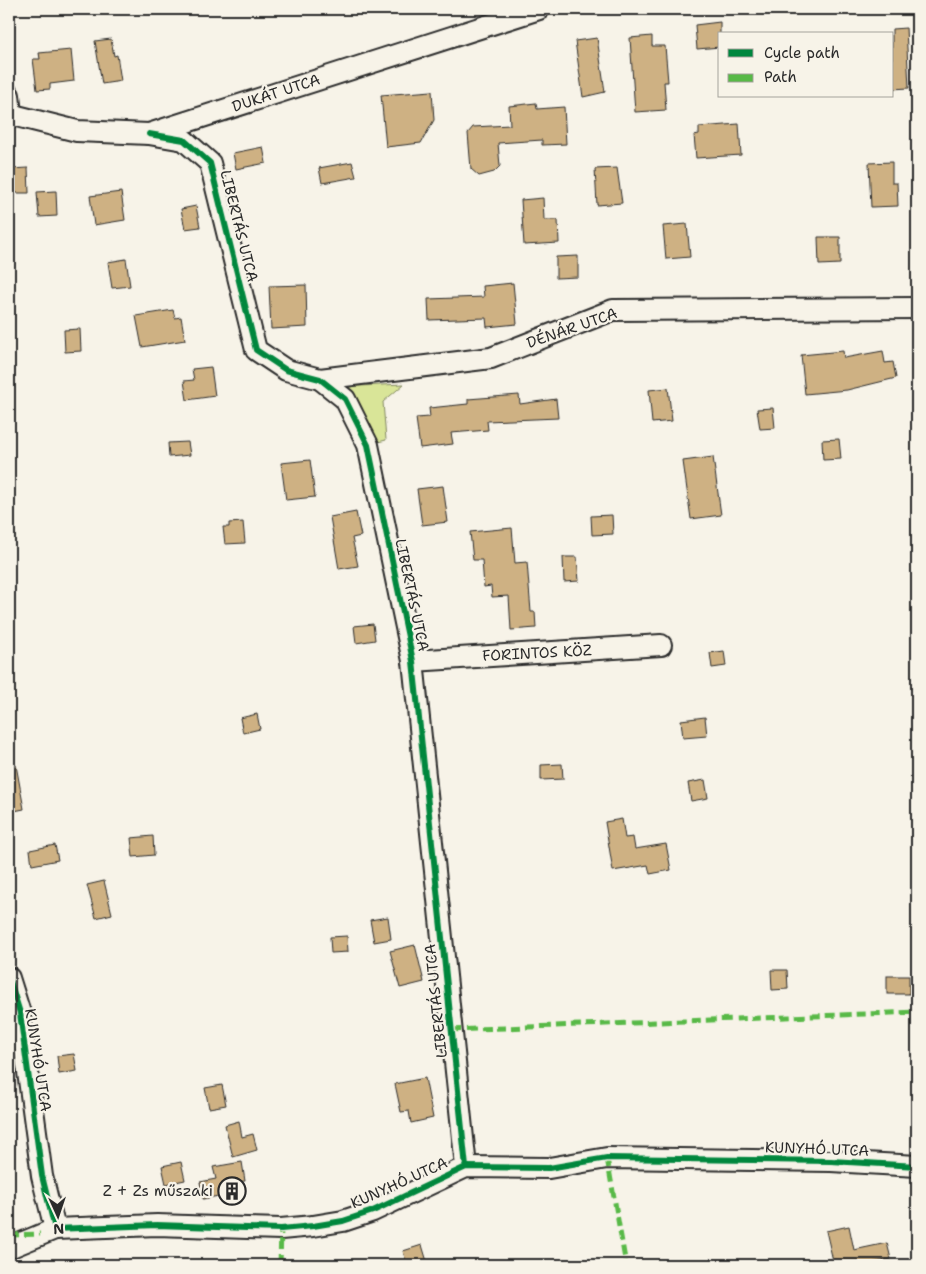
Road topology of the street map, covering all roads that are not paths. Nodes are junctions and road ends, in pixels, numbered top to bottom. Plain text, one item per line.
1 (539, 9) edge
2 (10, 108) edge
3 (149, 134) junction
4 (917, 308) edge
5 (320, 378) junction
6 (661, 645) dead end
7 (412, 661) junction
8 (9, 978) edge
9 (466, 1166) junction
10 (917, 1166) edge
11 (55, 1228) junction
12 (9, 1248) edge

1 - 3 street, DUKÁT UTCA
2 - 3 street, DUKÁT UTCA
3 - 5 street, LIBERTÁS UTCA
4 - 5 street, DÉNÁR UTCA
5 - 7 street, LIBERTÁS UTCA
6 - 7 street, FORINTOS KÖZ
7 - 9 street, LIBERTÁS UTCA
8 - 11 street, KUNYHÓ UTCA
9 - 10 street, KUNYHÓ UTCA
9 - 11 street, KUNYHÓ UTCA
11 - 12 street, KUNYHÓ UTCA

